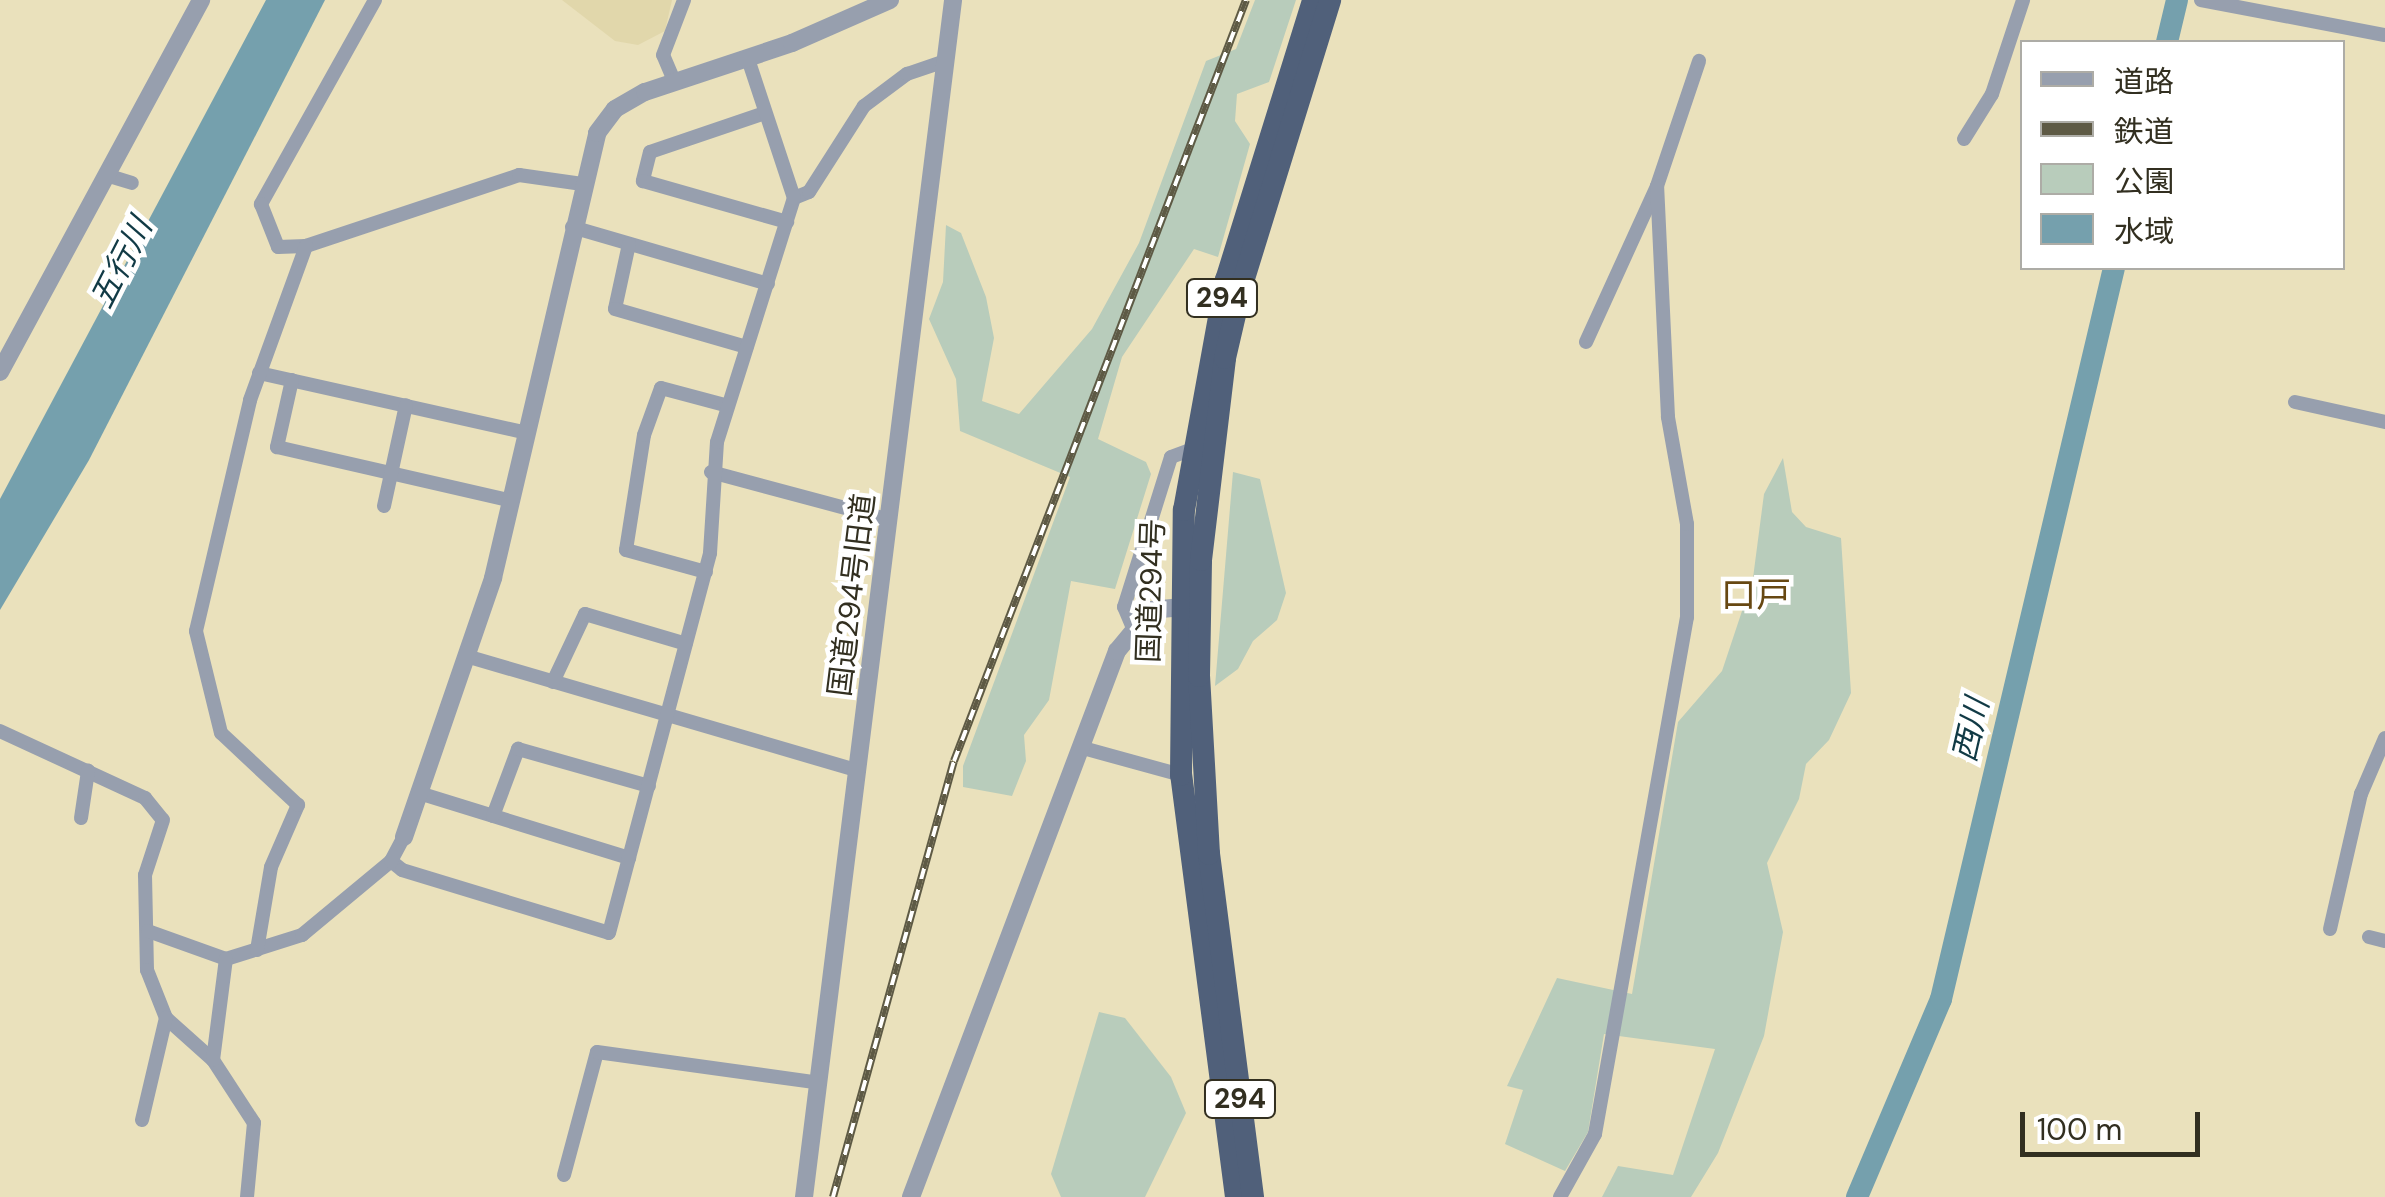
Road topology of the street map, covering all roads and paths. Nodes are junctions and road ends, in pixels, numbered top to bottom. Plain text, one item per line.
1 (200, 0) edge
2 (375, 0) edge
3 (684, 0) edge
4 (890, 0) edge
5 (953, 0) edge
6 (1313, 0) edge
7 (1330, 0) edge
8 (2023, 0) edge
9 (2201, 0) edge
10 (2385, 35) edge
11 (748, 59) junction
12 (945, 61) junction
13 (1699, 61) dead end
14 (675, 82) junction
15 (765, 112) junction
16 (1964, 139) dead end
17 (106, 175) junction
18 (132, 183) dead end
19 (582, 184) junction
20 (1656, 186) junction
21 (794, 198) junction
22 (787, 222) junction
23 (572, 227) junction
24 (629, 244) junction
25 (306, 246) junction
26 (768, 284) junction
27 (1586, 342) dead end
28 (748, 347) junction
29 (0, 372) edge
30 (258, 373) junction
31 (292, 380) junction
32 (2295, 402) dead end
33 (406, 406) junction
34 (728, 406) junction
35 (2385, 422) edge
36 (524, 432) junction
37 (1190, 450) junction
38 (711, 472) junction
39 (391, 474) junction
40 (509, 500) junction
41 (384, 506) dead end
42 (890, 520) junction
43 (706, 572) junction
44 (1188, 606) junction
45 (1133, 628) junction
46 (686, 644) junction
47 (466, 656) junction
48 (553, 682) junction
49 (666, 716) junction
50 (0, 731) edge
51 (2385, 738) edge
52 (1083, 748) junction
53 (858, 770) junction
54 (88, 771) junction
55 (1181, 775) junction
56 (649, 786) junction
57 (420, 794) junction
58 (494, 816) junction
59 (81, 818) dead end
60 (404, 838) joint
61 (630, 858) junction
62 (391, 861) junction
63 (2330, 929) dead end
64 (148, 931) junction
65 (2369, 937) dead end
66 (2385, 941) edge
67 (256, 950) junction
68 (226, 960) junction
69 (166, 1018) junction
70 (213, 1060) junction
71 (820, 1083) junction
72 (142, 1120) dead end
73 (564, 1175) dead end
74 (247, 1197) edge
75 (804, 1197) edge
76 (911, 1197) edge
77 (1236, 1197) edge
78 (1254, 1197) edge
79 (1560, 1197) edge

1 - 17 street
2 - 25 street
3 - 14 street
4 - 11 street
5 - 12 street, 国道294号旧道
6 - 37 highway, 国道294号 / 294
7 - 44 highway, 国道294号 / 294
8 - 16 street
9 - 10 street
11 - 14 street
11 - 15 street
12 - 21 street
12 - 42 street, 国道294号旧道
13 - 20 street
14 - 19 street
15 - 21 street
15 - 22 street
17 - 18 street
17 - 29 street
19 - 23 street
19 - 25 street
20 - 27 street
20 - 79 street
21 - 22 street
22 - 26 street
23 - 24 street
23 - 36 street
24 - 26 street
24 - 28 street
25 - 30 street
26 - 28 street
28 - 34 street
30 - 31 street
30 - 67 street
31 - 33 street
31 - 39 street
32 - 35 street
33 - 36 street
33 - 39 street
34 - 38 street
34 - 43 street
36 - 40 street
37 - 44 highway, 国道294号 / 294
37 - 45 street
38 - 42 street
38 - 43 street
39 - 40 street
39 - 41 street
40 - 47 street
42 - 53 street, 国道294号旧道
43 - 46 street
44 - 45 street
44 - 55 highway, 国道294号 / 294
44 - 78 highway, 国道294号 / 294
45 - 52 street
46 - 48 street
46 - 49 street
47 - 48 street
47 - 57 street
48 - 49 street
49 - 53 street
49 - 56 street
50 - 54 street
51 - 63 street
52 - 55 street
52 - 76 street
53 - 71 street, 国道294号旧道
54 - 59 street
54 - 64 street
55 - 77 highway, 国道294号 / 294
56 - 58 street
56 - 61 street
57 - 58 street
57 - 60 street
58 - 61 street
60 - 62 street
61 - 62 street
62 - 67 street
64 - 68 street
64 - 69 street
65 - 66 street
67 - 68 street
68 - 70 street
69 - 70 street
69 - 72 street
70 - 74 street
71 - 73 street
71 - 75 street, 国道294号旧道

